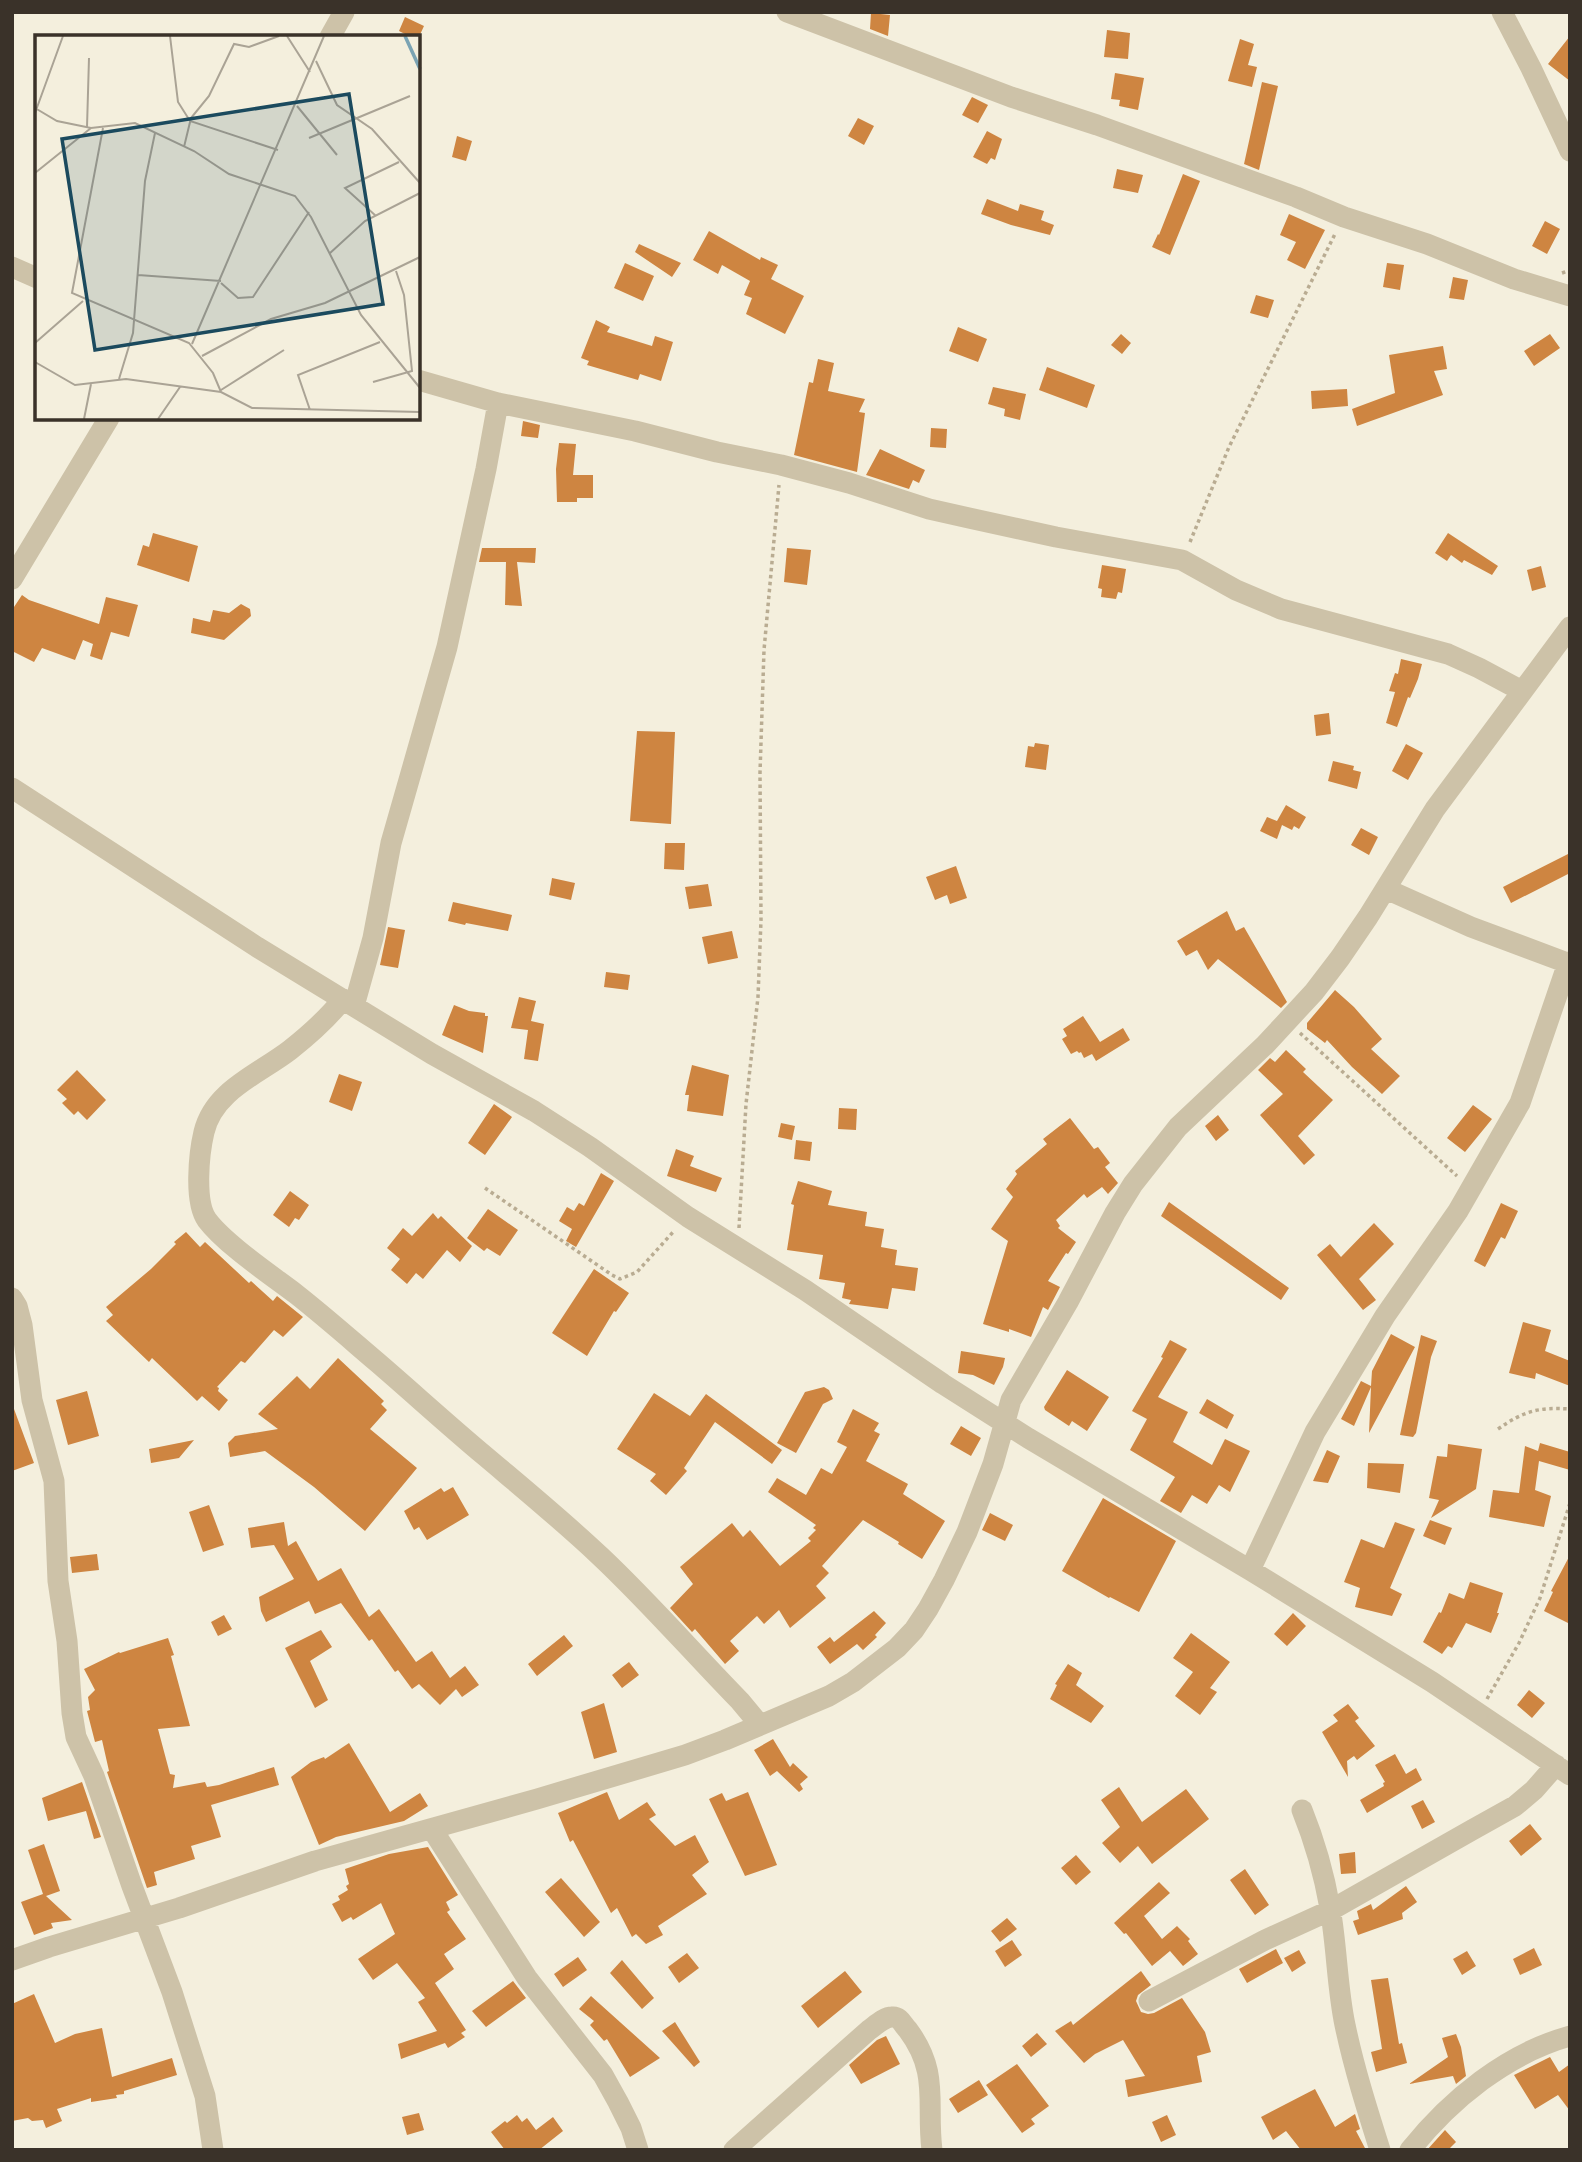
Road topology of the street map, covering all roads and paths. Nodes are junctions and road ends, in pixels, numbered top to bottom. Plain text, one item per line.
1 (344, 12) edge
2 (787, 12) edge
3 (1502, 12) edge
4 (331, 35) edge
5 (1570, 151) edge
6 (1344, 217) junction
7 (12, 267) edge
8 (35, 277) edge
9 (1570, 296) edge
10 (420, 381) edge
11 (498, 403) junction
12 (108, 420) edge
13 (781, 465) junction
14 (1182, 560) junction
15 (12, 579) edge
16 (1570, 627) edge
17 (1522, 691) junction
18 (12, 788) edge
19 (1386, 888) junction
20 (1569, 963) edge
21 (348, 1002) junction
22 (1288, 1022) junction
23 (485, 1188) dead end
24 (1471, 1188) junction
25 (688, 1217) junction
26 (738, 1248) junction
27 (12, 1298) edge
28 (1570, 1409) edge
29 (1004, 1422) junction
30 (1498, 1429) dead end
31 (1570, 1503) edge
32 (1250, 1570) junction
33 (1479, 1713) junction
34 (760, 1726) junction
35 (1563, 1770) edge
36 (1302, 1810) dead end
37 (432, 1829) junction
38 (1331, 1910) junction
39 (144, 1918) junction
40 (12, 1960) edge
41 (1149, 2001) dead end
42 (1570, 2036) edge
43 (213, 2150) edge
44 (638, 2150) edge
45 (734, 2150) edge
46 (932, 2150) edge
47 (1380, 2150) edge
48 (1410, 2150) edge

1 - 4 street
2 - 6 street
3 - 5 street
6 - 9 street
6 - 14 path
7 - 8 street
10 - 11 street
11 - 13 street
11 - 21 street
12 - 15 street
13 - 14 street
13 - 26 path
14 - 17 street
16 - 17 street
17 - 19 street
18 - 21 street
19 - 20 street
19 - 22 street
20 - 24 street
21 - 25 street
21 - 34 street
22 - 24 path
22 - 29 street
23 - 25 path
24 - 32 street
25 - 26 street
26 - 29 street
27 - 39 street
28 - 30 path
29 - 32 street
29 - 34 street
31 - 33 path
32 - 33 street
33 - 35 street
34 - 37 street
35 - 38 street
36 - 38 street
37 - 39 street
37 - 44 street
38 - 41 street
38 - 47 street
39 - 40 street
39 - 43 street
42 - 48 street
45 - 46 street

